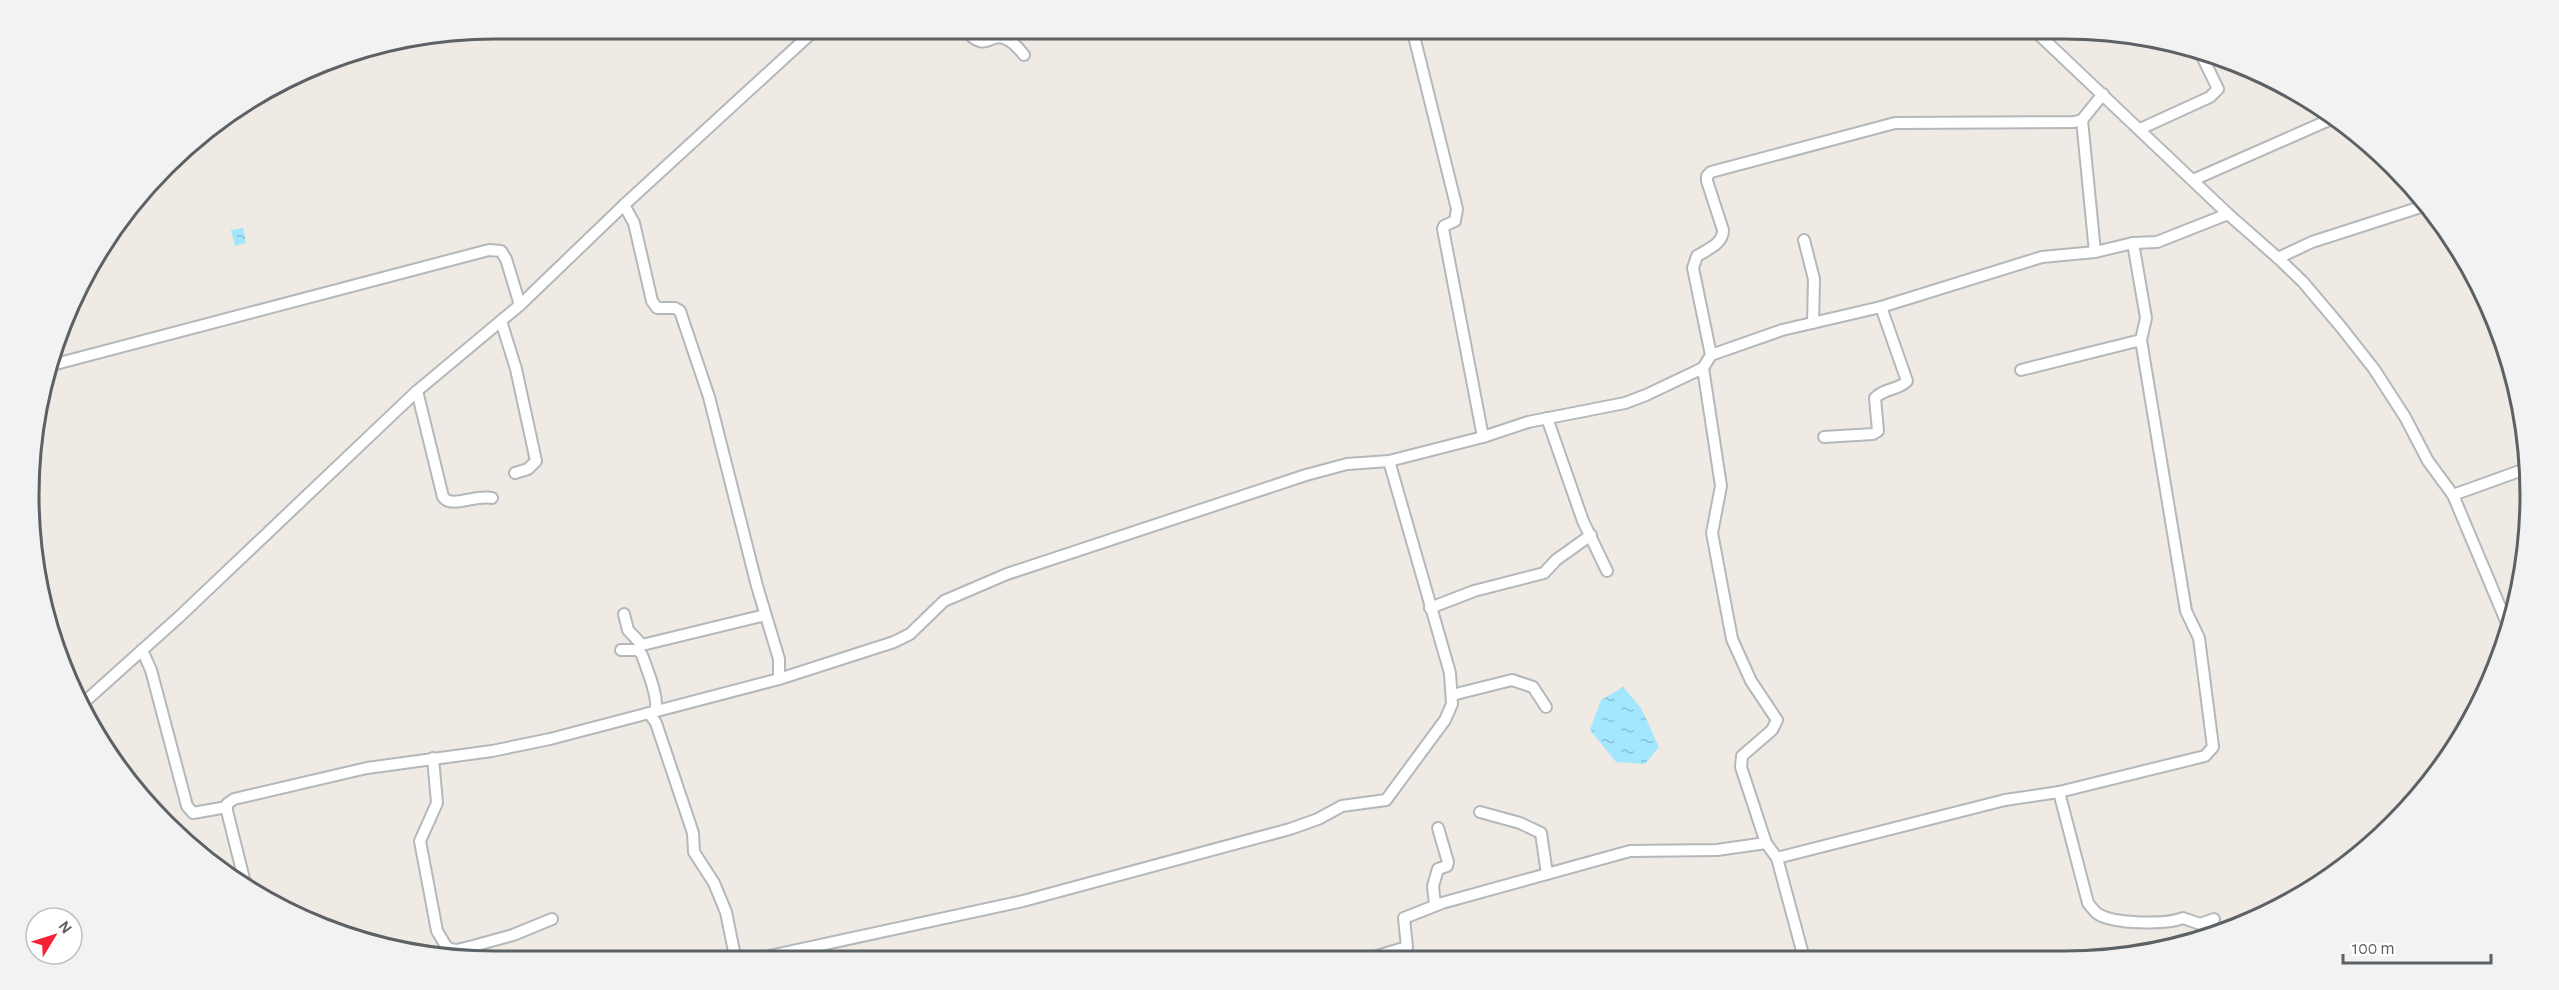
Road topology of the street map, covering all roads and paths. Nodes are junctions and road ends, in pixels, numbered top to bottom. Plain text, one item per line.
1 (805, 39) edge
2 (973, 39) edge
3 (994, 39) edge
4 (1007, 39) edge
5 (1415, 39) edge
6 (2044, 39) edge
7 (1024, 55) dead end
8 (2204, 61) edge
9 (2103, 94) junction
10 (2082, 120) junction
11 (2325, 122) edge
12 (2140, 129) junction
13 (2193, 180) junction
14 (624, 205) junction
15 (2418, 208) edge
16 (2228, 214) junction
17 (1803, 240) dead end
18 (2133, 243) junction
19 (2095, 252) junction
20 (2278, 258) junction
21 (520, 305) junction
22 (1881, 307) junction
23 (501, 321) junction
24 (1813, 323) junction
25 (2141, 340) junction
26 (1711, 355) junction
27 (59, 363) edge
28 (1704, 368) junction
29 (2020, 370) dead end
30 (417, 391) junction
31 (1547, 418) junction
32 (1483, 437) junction
33 (1824, 437) dead end
34 (1389, 461) junction
35 (2519, 471) edge
36 (515, 473) dead end
37 (2453, 495) junction
38 (492, 498) dead end
39 (1591, 535) junction
40 (1607, 571) dead end
41 (1430, 608) junction
42 (624, 614) dead end
43 (765, 615) junction
44 (2503, 615) edge
45 (142, 650) junction
46 (621, 650) dead end
47 (779, 679) junction
48 (1452, 695) junction
49 (87, 699) edge
50 (1546, 707) dead end
51 (652, 712) junction
52 (433, 758) junction
53 (2060, 792) junction
54 (227, 807) junction
55 (1479, 812) dead end
56 (1438, 828) dead end
57 (1766, 843) junction
58 (1777, 858) junction
59 (1547, 874) junction
60 (243, 875) edge
61 (1435, 905) junction
62 (552, 919) dead end
63 (2214, 919) dead end
64 (454, 949) edge
65 (459, 949) edge
66 (734, 951) edge
67 (793, 951) edge
68 (1398, 951) edge
69 (1802, 951) edge

1 - 14 street
2 - 3 street
4 - 7 street
5 - 32 street
6 - 9 street
8 - 12 street
9 - 10 street
9 - 12 street
10 - 19 street
10 - 26 street
11 - 13 street
12 - 13 street
13 - 16 street
14 - 21 street
14 - 43 street
15 - 20 street
16 - 18 street
16 - 20 street
17 - 24 street
18 - 19 street
18 - 25 street
19 - 22 street
20 - 37 street
21 - 23 street
21 - 27 street
22 - 24 street
22 - 33 street
23 - 30 street
23 - 36 street
24 - 26 street
25 - 29 street
25 - 53 street
26 - 28 street
28 - 31 street
28 - 57 street
30 - 38 street
30 - 45 street
31 - 32 street
31 - 39 street
32 - 34 street
34 - 41 street
34 - 47 street
35 - 37 street
37 - 44 street
39 - 40 street
39 - 41 street
41 - 48 street
42 - 43 street
43 - 47 street
45 - 49 street
45 - 54 street
46 - 51 street
47 - 51 street
48 - 50 street
48 - 67 street
51 - 52 street
51 - 66 street
52 - 54 street
52 - 64 street
53 - 58 street
53 - 63 street
54 - 60 street
55 - 59 street
56 - 61 street
57 - 58 street
57 - 59 street
58 - 69 street
59 - 61 street
61 - 68 street
62 - 65 street

